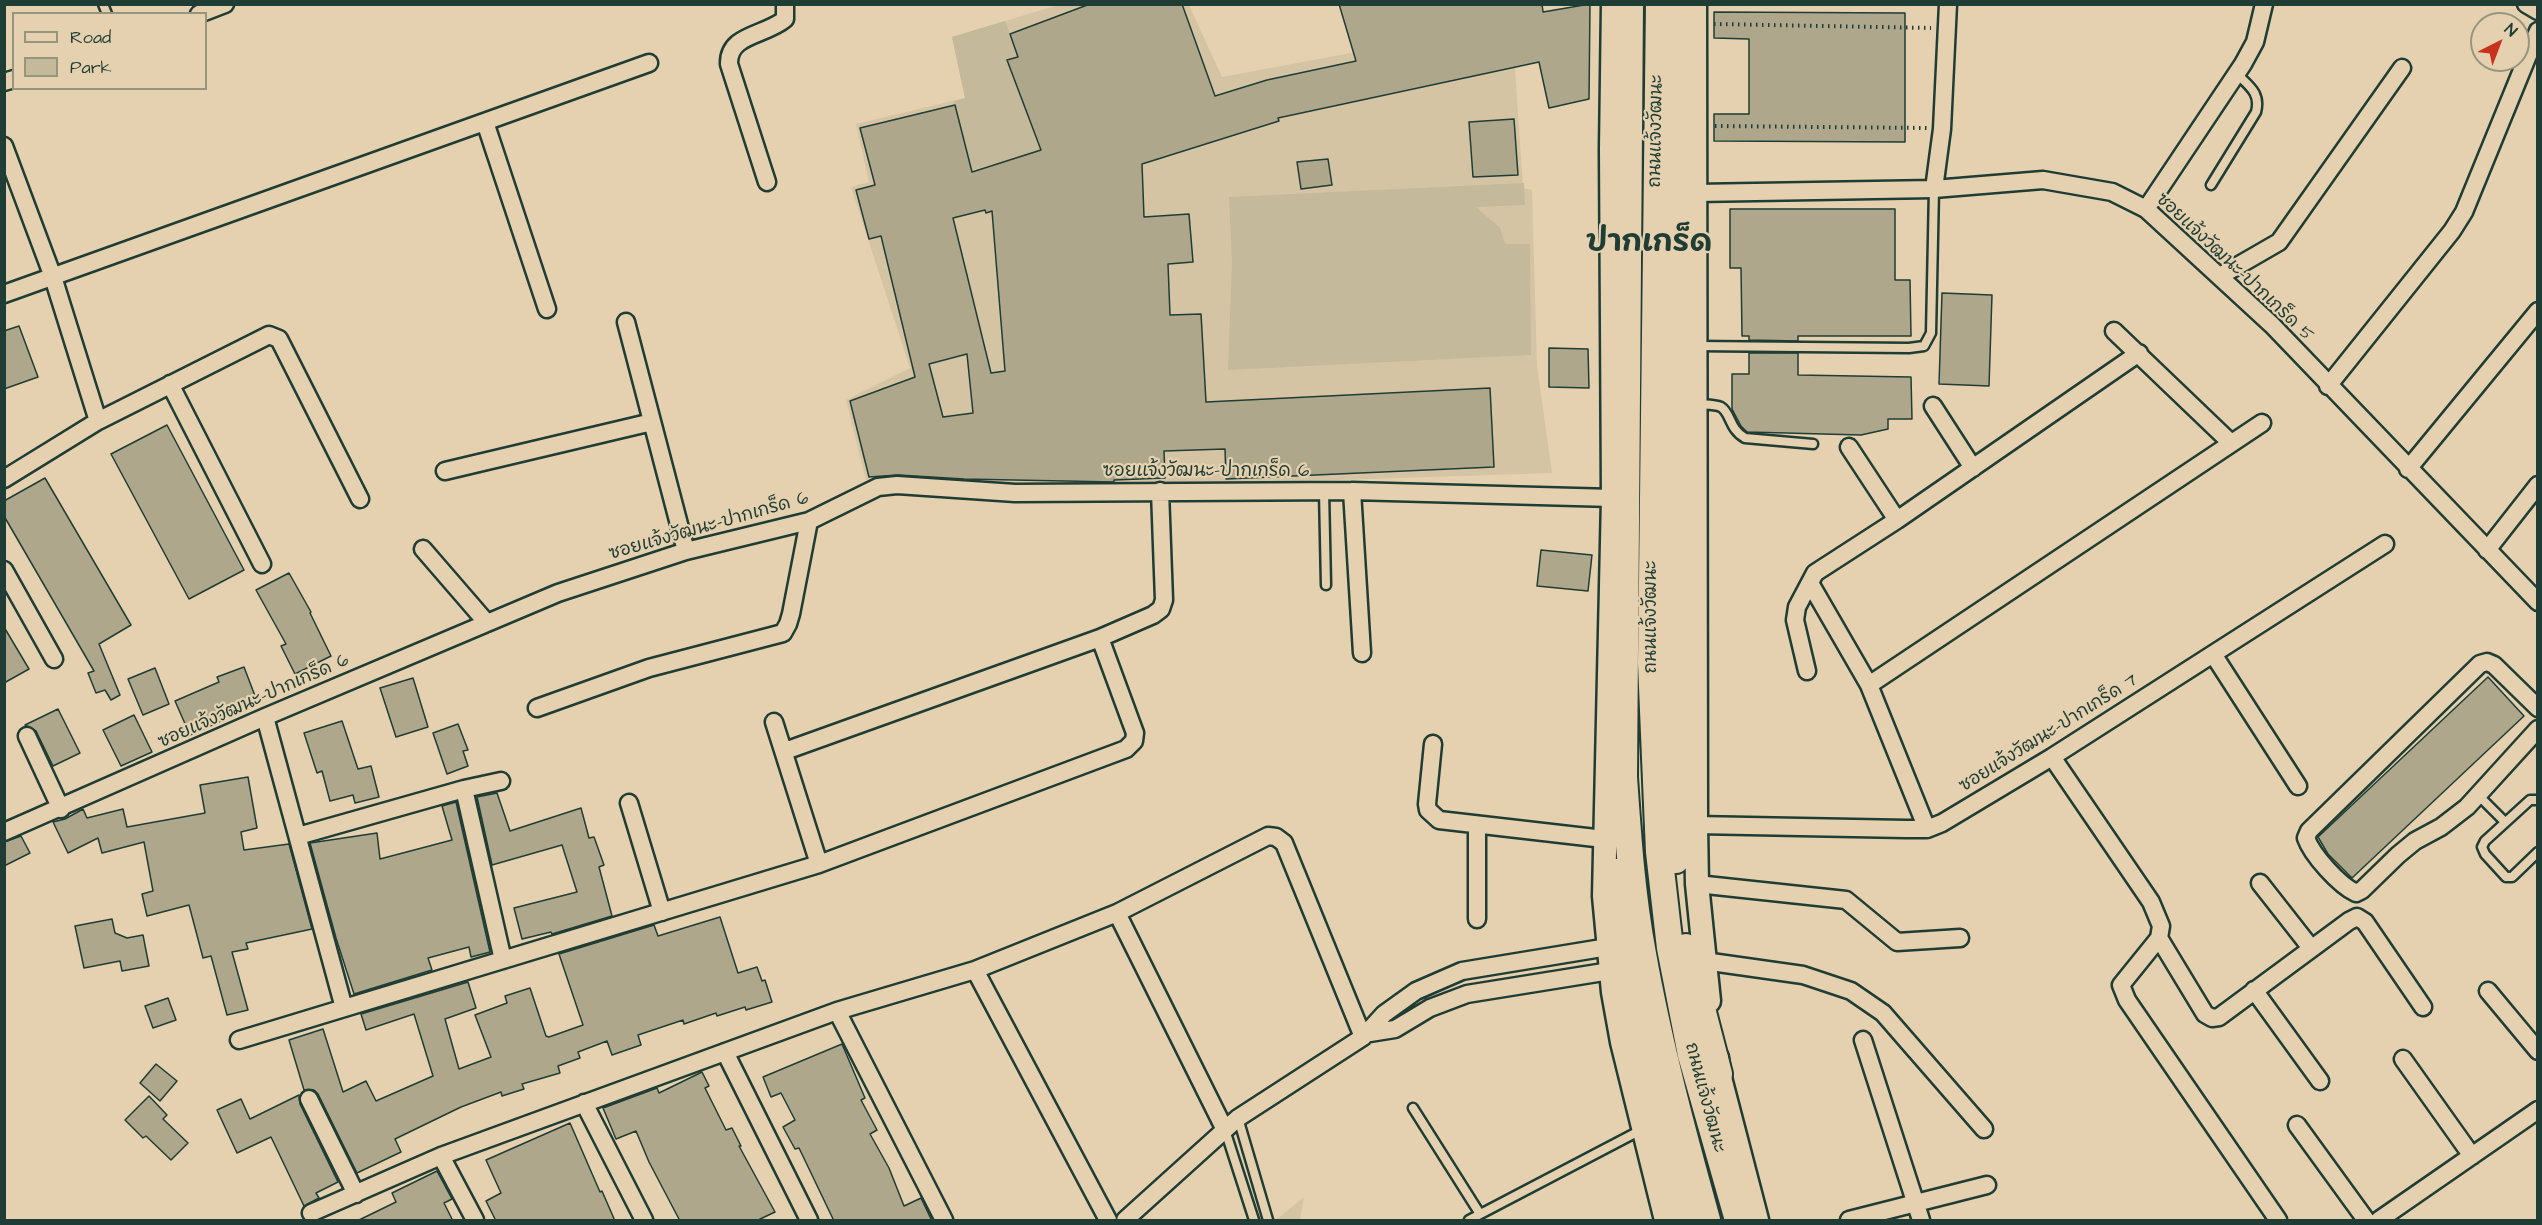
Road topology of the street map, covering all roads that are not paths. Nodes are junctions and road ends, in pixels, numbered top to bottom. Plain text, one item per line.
1 (225, 4) edge
2 (785, 4) edge
3 (1613, 4) edge
4 (1630, 4) edge
5 (1659, 4) edge
6 (1676, 4) edge
7 (1948, 4) edge
8 (2264, 4) edge
9 (2526, 4) edge
10 (2538, 11) edge
11 (204, 12) edge
12 (1695, 14) edge
13 (2538, 31) edge
14 (649, 63) dead end
15 (2402, 68) dead end
16 (2237, 74) junction
17 (485, 122) junction
18 (4, 146) edge
19 (767, 182) dead end
20 (2211, 185) dead end
21 (1934, 189) junction
22 (1696, 193) junction
23 (2146, 209) junction
24 (2220, 276) junction
25 (52, 277) junction
26 (4, 294) edge
27 (547, 309) dead end
28 (2538, 311) edge
29 (626, 322) dead end
30 (2114, 331) dead end
31 (1696, 346) junction
32 (2139, 353) junction
33 (170, 384) junction
34 (2328, 386) junction
35 (1696, 404) junction
36 (1933, 406) dead end
37 (98, 421) junction
38 (652, 422) junction
39 (2262, 423) dead end
40 (2231, 443) junction
41 (1813, 444) dead end
42 (1849, 447) dead end
43 (1973, 468) junction
44 (2408, 469) junction
45 (445, 471) dead end
46 (4, 479) edge
47 (2538, 485) edge
48 (1160, 491) junction
49 (1324, 491) junction
50 (1352, 491) junction
51 (1612, 498) junction
52 (360, 499) dead end
53 (1897, 520) junction
54 (809, 521) junction
55 (2385, 544) dead end
56 (423, 549) dead end
57 (2487, 550) junction
58 (687, 551) junction
59 (262, 564) dead end
60 (4, 570) edge
61 (1810, 583) junction
62 (1326, 585) dead end
63 (2538, 602) edge
64 (487, 623) junction
65 (1100, 638) junction
66 (1362, 653) dead end
67 (2213, 654) junction
68 (54, 659) dead end
69 (1807, 671) dead end
70 (1869, 685) junction
71 (537, 708) dead end
72 (2538, 708) edge
73 (265, 717) junction
74 (774, 722) dead end
75 (2538, 729) edge
76 (27, 736) dead end
77 (1433, 744) dead end
78 (785, 751) junction
79 (2052, 757) junction
80 (1624, 777) junction
81 (501, 781) dead end
82 (2298, 786) dead end
83 (464, 789) junction
84 (2478, 795) junction
85 (2538, 800) edge
86 (629, 803) dead end
87 (61, 809) junction
88 (2505, 822) junction
89 (1477, 825) junction
90 (1696, 825) junction
91 (1928, 829) junction
92 (4, 832) edge
93 (298, 836) junction
94 (1604, 839) junction
95 (2538, 852) edge
96 (819, 864) junction
97 (2260, 883) dead end
98 (1697, 884) junction
99 (662, 912) junction
100 (1117, 913) junction
101 (1477, 919) dead end
102 (1960, 938) dead end
103 (2159, 938) junction
104 (1608, 947) junction
105 (2311, 948) junction
106 (503, 960) junction
107 (1704, 961) junction
108 (975, 970) junction
109 (1610, 971) junction
110 (2254, 990) junction
111 (2488, 991) dead end
112 (2423, 1007) dead end
113 (344, 1008) junction
114 (837, 1011) junction
115 (1366, 1035) junction
116 (239, 1040) dead end
117 (1863, 1040) dead end
118 (2538, 1051) edge
119 (725, 1052) junction
120 (2403, 1059) dead end
121 (1719, 1074) junction
122 (2320, 1081) dead end
123 (309, 1099) dead end
124 (584, 1103) junction
125 (1413, 1108) dead end
126 (2538, 1110) edge
127 (1238, 1118) junction
128 (2297, 1125) dead end
129 (1984, 1129) dead end
130 (1225, 1130) junction
131 (1642, 1130) junction
132 (441, 1156) junction
133 (2472, 1156) junction
134 (1987, 1185) dead end
135 (356, 1194) junction
136 (1916, 1203) junction
137 (311, 1214) dead end
138 (1480, 1214) junction
139 (2397, 1216) edge
140 (475, 1221) edge
141 (644, 1221) edge
142 (809, 1221) edge
143 (944, 1221) edge
144 (1108, 1221) edge
145 (1125, 1221) edge
146 (1254, 1221) edge
147 (1268, 1221) edge
148 (1469, 1221) edge
149 (1666, 1221) edge
150 (1686, 1221) edge
151 (1707, 1221) edge
152 (1738, 1221) edge
153 (1757, 1221) edge
154 (1849, 1221) edge
155 (1921, 1221) edge
156 (2278, 1221) edge
157 (2366, 1221) edge
158 (2379, 1221) edge

1 - 11 street
2 - 19 street
3 - 51 main road
4 - 80 main road, ถนนแจ้งวัฒนะ
5 - 152 main road, ถนนแจ้งวัฒนะ
6 - 121 main road
7 - 21 street
8 - 16 street
9 - 10 street
12 - 22 main road, ถนนแจ้งวัฒนะ
13 - 34 street
14 - 17 street
15 - 24 street
16 - 20 lane
16 - 23 street
17 - 25 street
17 - 27 street
18 - 25 street
21 - 22 street, ซอยแจ้งวัฒนะ-ปากเกร็ด 5
21 - 23 street, ซอยแจ้งวัฒนะ-ปากเกร็ด 5
21 - 31 lane
22 - 31 main road, ถนนแจ้งวัฒนะ
23 - 24 street, ซอยแจ้งวัฒนะ-ปากเกร็ด 5
24 - 34 street, ซอยแจ้งวัฒนะ-ปากเกร็ด 5
25 - 26 street
25 - 37 street
28 - 44 street
29 - 38 street
30 - 32 street
31 - 35 main road, ถนนแจ้งวัฒนะ
32 - 40 street
32 - 43 street
33 - 37 street
33 - 52 street
33 - 59 street
34 - 44 street, ซอยแจ้งวัฒนะ-ปากเกร็ด 5
35 - 41 lane
35 - 90 main road, ถนนแจ้งวัฒนะ
36 - 43 street
37 - 46 street
38 - 45 street
38 - 58 street
39 - 40 street
40 - 70 street
42 - 53 street
43 - 53 street
44 - 57 street, ซอยแจ้งวัฒนะ-ปากเกร็ด 5
47 - 57 street
48 - 49 street, ซอยแจ้งวัฒนะ-ปากเกร็ด 6
48 - 54 street, ซอยแจ้งวัฒนะ-ปากเกร็ด 6
48 - 65 street
49 - 50 street, ซอยแจ้งวัฒนะ-ปากเกร็ด 6
49 - 62 lane
50 - 51 street, ซอยแจ้งวัฒนะ-ปากเกร็ด 6
50 - 66 street
51 - 94 main road
53 - 61 street
54 - 58 street, ซอยแจ้งวัฒนะ-ปากเกร็ด 6
54 - 71 street
55 - 67 street, ซอยแจ้งวัฒนะ-ปากเกร็ด 7
56 - 64 street
57 - 63 street, ซอยแจ้งวัฒนะ-ปากเกร็ด 5
58 - 64 street, ซอยแจ้งวัฒนะ-ปากเกร็ด 6
60 - 68 street
61 - 69 street
61 - 70 street
64 - 73 street, ซอยแจ้งวัฒนะ-ปากเกร็ด 6
65 - 78 street
65 - 96 street
67 - 79 street, ซอยแจ้งวัฒนะ-ปากเกร็ด 7
67 - 82 street
70 - 91 street
72 - 84 street
73 - 87 street, ซอยแจ้งวัฒนะ-ปากเกร็ด 6
73 - 93 street
74 - 78 street
75 - 84 street
76 - 87 street
77 - 89 street
78 - 96 street
79 - 91 street, ซอยแจ้งวัฒนะ-ปากเกร็ด 7
79 - 103 street
80 - 150 main road
80 - 151 main road, ถนนแจ้งวัฒนะ
81 - 83 street
83 - 93 street
83 - 106 street
84 - 88 lane
85 - 88 lane
86 - 99 street
87 - 92 street, ซอยแจ้งวัฒนะ-ปากเกร็ด 6
88 - 95 lane
89 - 94 street
89 - 101 street
90 - 91 street, ซอยแจ้งวัฒนะ-ปากเกร็ด 7
90 - 98 main road, ถนนแจ้งวัฒนะ
93 - 113 street
94 - 104 main road
96 - 99 street
97 - 105 street
98 - 102 street
98 - 107 main road, ถนนแจ้งวัฒนะ
99 - 106 street
100 - 108 street
100 - 115 street
100 - 130 street
103 - 110 street
103 - 156 street
104 - 109 main road
104 - 115 street
105 - 110 street
105 - 112 street
106 - 113 street
107 - 121 main road, ถนนแจ้งวัฒนะ
107 - 129 street
108 - 114 street
108 - 144 street
109 - 115 street
109 - 131 main road
110 - 122 street
111 - 118 street
113 - 116 street
114 - 119 street
114 - 143 street
115 - 127 street
117 - 136 street
119 - 124 street
119 - 142 street
120 - 133 street
121 - 153 main road, ถนนแจ้งวัฒนะ
123 - 135 street
124 - 132 street
124 - 141 street
125 - 138 lane
126 - 133 street
127 - 130 street
127 - 147 lane
128 - 157 street
130 - 145 street
130 - 146 lane
131 - 138 lane
131 - 149 main road
132 - 135 street
132 - 140 street
133 - 139 street
134 - 136 street
135 - 137 street
136 - 154 street
136 - 155 street
138 - 148 lane
139 - 158 street

